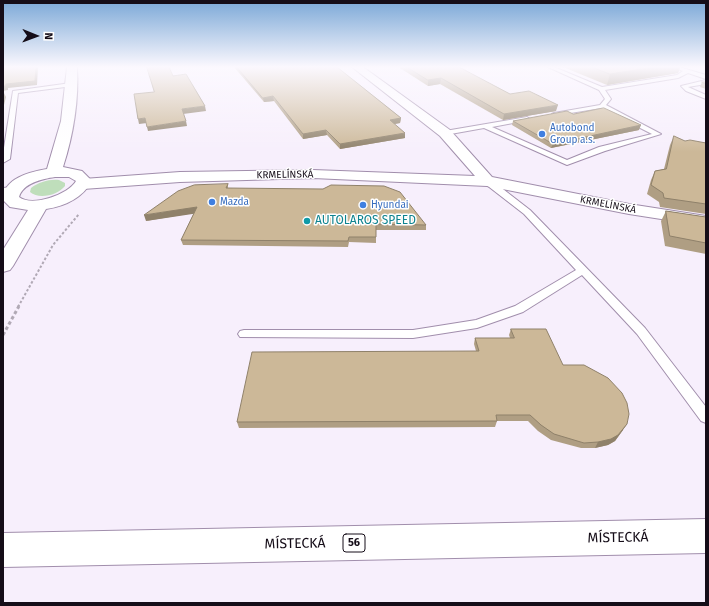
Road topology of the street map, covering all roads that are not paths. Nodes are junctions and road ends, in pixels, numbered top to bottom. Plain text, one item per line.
1 (12, 95) edge
2 (71, 95) edge
3 (394, 95) edge
4 (605, 95) edge
5 (602, 106) junction
6 (548, 116) edge
7 (532, 118) edge
8 (486, 127) junction
9 (445, 133) junction
10 (3, 161) edge
11 (54, 172) junction
12 (487, 181) junction
13 (83, 184) junction
14 (7, 192) edge
15 (40, 205) junction
16 (706, 221) edge
17 (3, 266) edge
18 (583, 270) junction
19 (244, 334) dead end
20 (706, 417) edge
21 (706, 536) edge
22 (3, 550) edge

1 - 10 lane
2 - 11 main road
3 - 9 street
4 - 5 lane
5 - 6 lane
5 - 8 lane
7 - 8 lane
8 - 9 lane
9 - 12 street
11 - 13 main road
11 - 14 main road
12 - 13 street, KRMELÍNSKÁ
12 - 16 street, KRMELÍNSKÁ
12 - 18 lane
13 - 15 main road
14 - 15 main road
15 - 17 main road
18 - 19 lane
18 - 20 lane
21 - 22 main road, MÍSTECKÁ / 56

